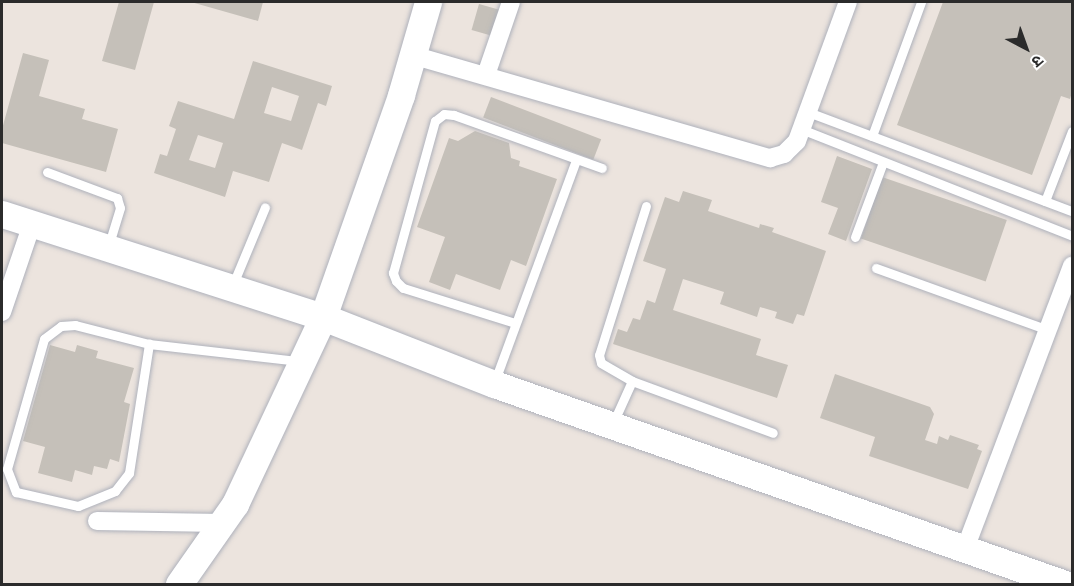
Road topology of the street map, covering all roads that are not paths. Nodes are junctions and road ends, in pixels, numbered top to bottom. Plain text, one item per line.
1 (428, 2) edge
2 (511, 2) edge
3 (848, 2) edge
4 (921, 2) edge
5 (412, 55) junction
6 (486, 75) junction
7 (808, 112) junction
8 (801, 129) junction
9 (1072, 131) edge
10 (872, 136) junction
11 (576, 160) junction
12 (883, 162) junction
13 (602, 168) dead end
14 (47, 172) dead end
15 (1045, 201) junction
16 (646, 206) dead end
17 (264, 207) dead end
18 (1072, 211) edge
19 (2, 214) edge
20 (32, 224) junction
21 (1072, 236) edge
22 (855, 237) dead end
23 (108, 248) junction
24 (1072, 266) edge
25 (876, 268) dead end
26 (232, 286) junction
27 (2, 312) edge
28 (323, 317) junction
29 (515, 323) junction
30 (1048, 330) junction
31 (149, 344) junction
32 (302, 362) junction
33 (632, 381) junction
34 (494, 384) junction
35 (612, 425) junction
36 (773, 433) dead end
37 (97, 521) dead end
38 (222, 523) junction
39 (965, 549) junction
40 (178, 585) edge
41 (1065, 585) edge

1 - 5 street
2 - 6 street
3 - 7 street
4 - 10 lane
5 - 6 street
5 - 28 street
6 - 8 street
7 - 8 street
7 - 10 lane
8 - 12 lane
9 - 15 lane
10 - 15 lane
11 - 13 lane
11 - 29 lane
11 - 29 lane
12 - 21 lane
12 - 22 lane
14 - 23 lane
15 - 18 lane
16 - 33 lane
17 - 26 lane
19 - 20 street
20 - 23 street
20 - 27 street
23 - 26 street
24 - 30 street
25 - 30 lane
26 - 28 street
28 - 32 street
28 - 34 street
29 - 34 lane
30 - 39 street
31 - 31 lane
31 - 32 lane
32 - 38 street
33 - 35 lane
33 - 36 lane
34 - 35 street
35 - 39 street
37 - 38 street
38 - 40 street
39 - 41 street

